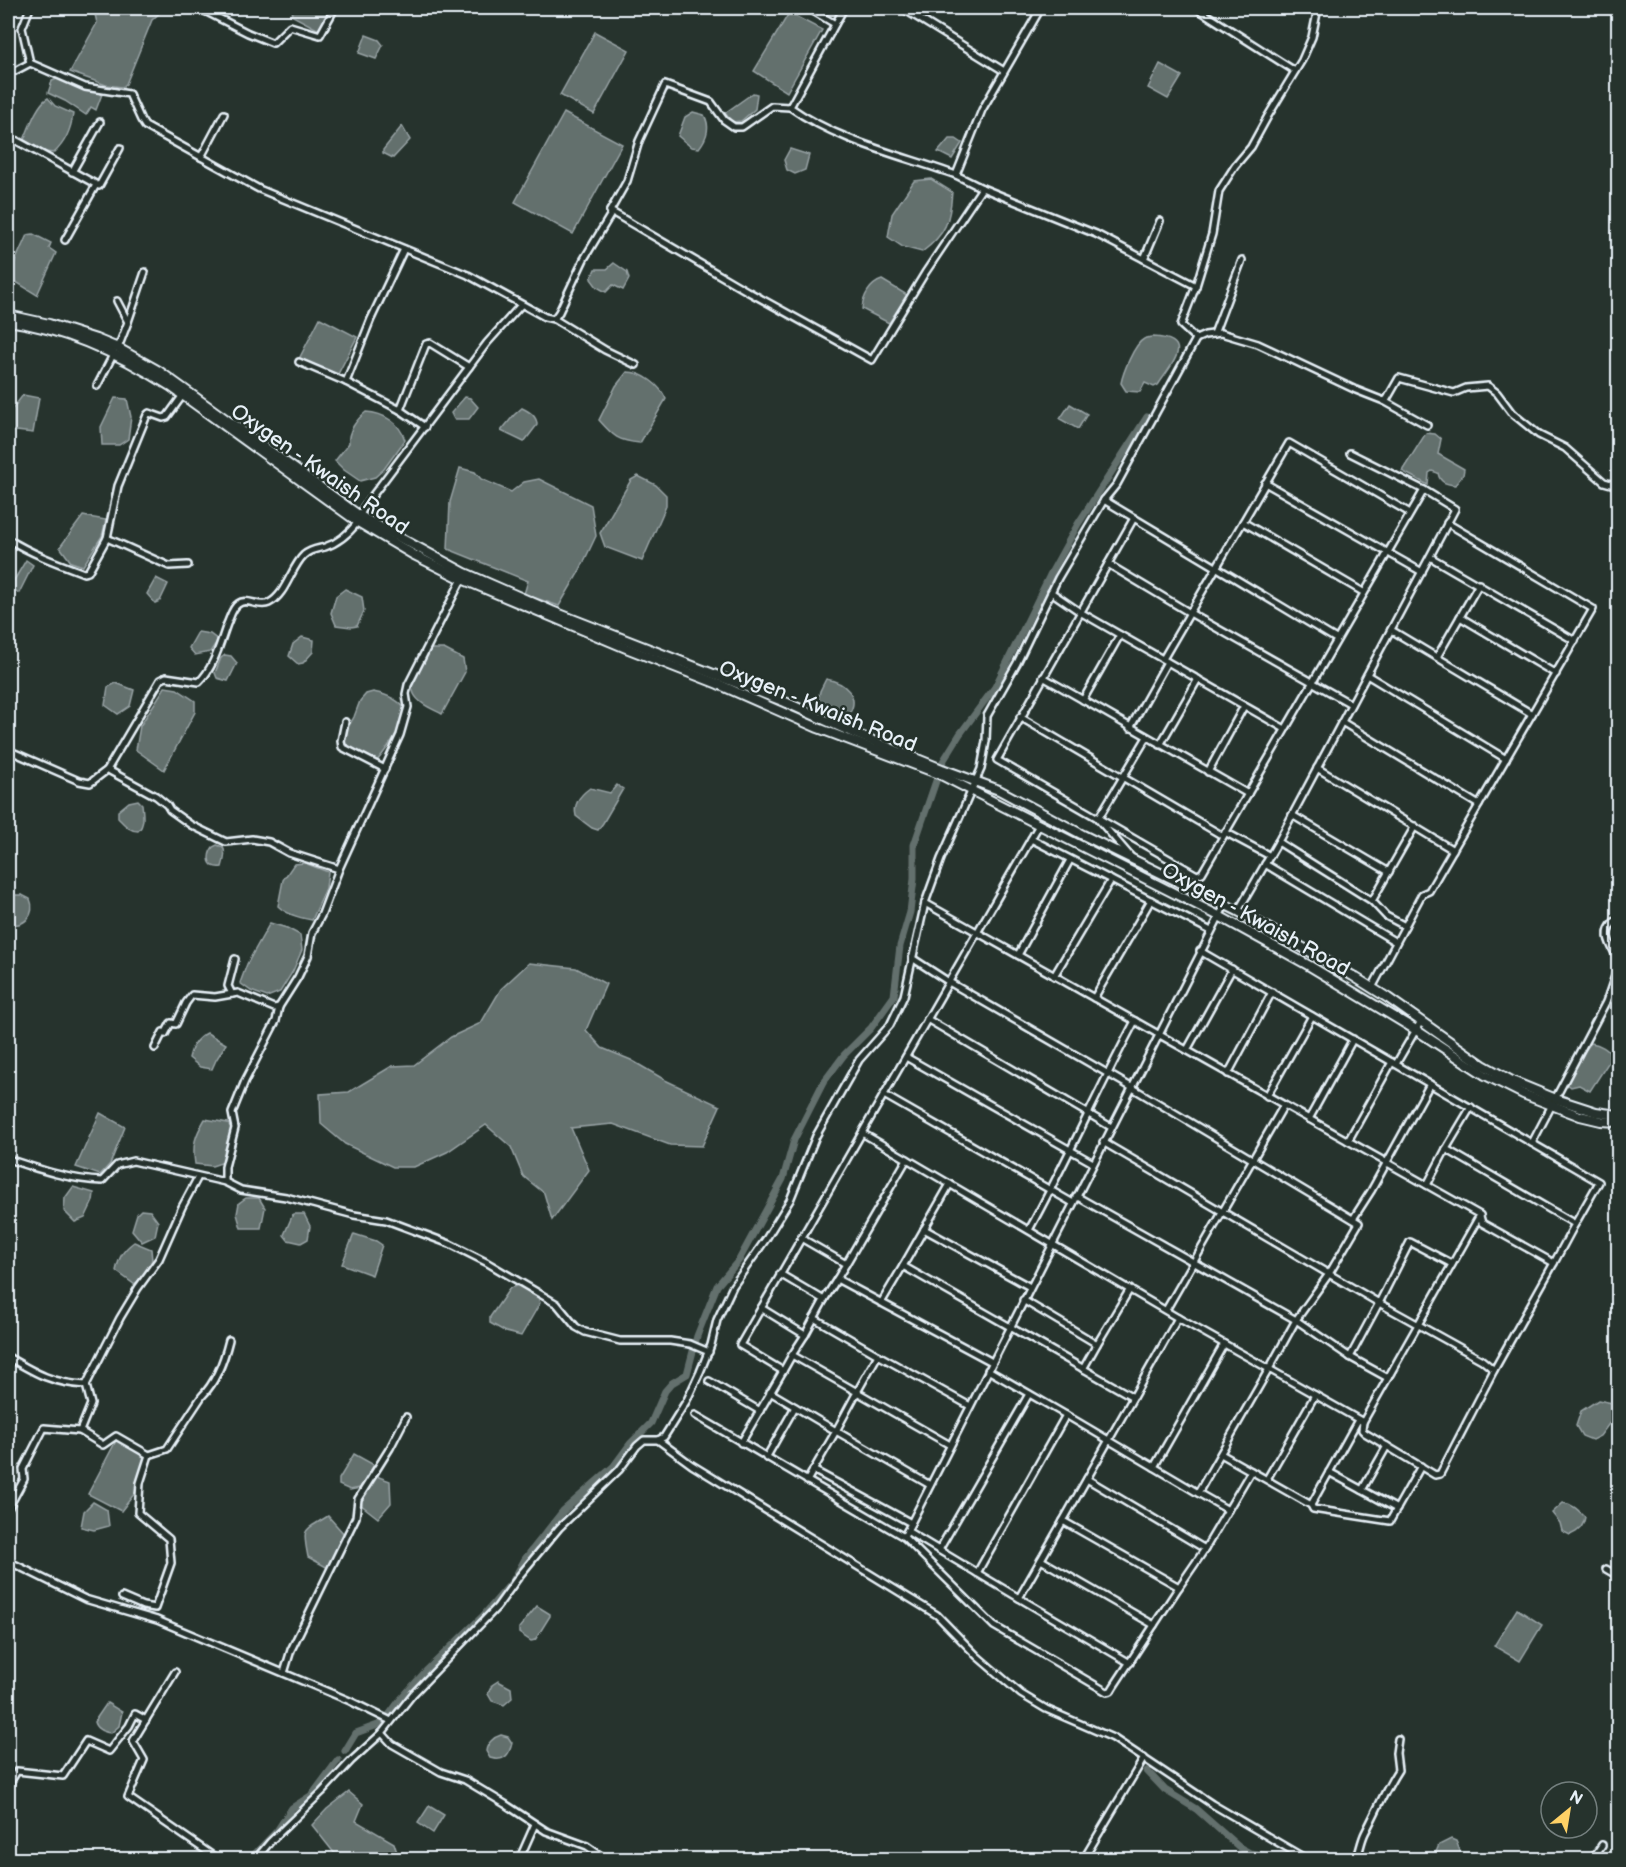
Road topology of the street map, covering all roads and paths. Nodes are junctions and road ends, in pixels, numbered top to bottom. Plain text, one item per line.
1 (30, 8) edge
2 (199, 8) edge
3 (335, 8) edge
4 (808, 8) edge
5 (844, 8) edge
6 (903, 8) edge
7 (1047, 8) edge
8 (1196, 8) edge
9 (1318, 8) edge
10 (835, 24) junction
11 (30, 63) junction
12 (8, 70) edge
13 (1004, 71) junction
14 (1295, 71) junction
15 (790, 107) junction
16 (224, 114) dead end
17 (100, 122) dead end
18 (8, 136) edge
19 (120, 148) dead end
20 (201, 157) junction
21 (72, 172) junction
22 (956, 175) junction
23 (96, 184) junction
24 (982, 188) junction
25 (610, 211) junction
26 (1160, 221) dead end
27 (65, 240) dead end
28 (404, 249) junction
29 (1144, 259) junction
30 (1242, 261) dead end
31 (145, 272) dead end
32 (1196, 286) junction
33 (117, 301) dead end
34 (521, 305) junction
35 (8, 315) edge
36 (554, 319) junction
37 (8, 321) edge
38 (128, 322) junction
39 (1214, 334) junction
40 (1196, 339) junction
41 (116, 351) junction
42 (299, 362) dead end
43 (636, 365) dead end
44 (469, 367) junction
45 (346, 382) junction
46 (98, 386) dead end
47 (183, 395) junction
48 (1384, 400) junction
49 (400, 410) junction
50 (1426, 425) dead end
51 (425, 427) junction
52 (1350, 453) dead end
53 (1265, 483) junction
54 (1618, 486) edge
55 (1424, 490) junction
56 (1104, 500) junction
57 (1410, 513) junction
58 (359, 519) junction
59 (1134, 519) junction
60 (1243, 522) junction
61 (1448, 523) junction
62 (107, 538) junction
63 (8, 539) edge
64 (1386, 552) junction
65 (1430, 557) junction
66 (1108, 564) junction
67 (188, 565) dead end
68 (1217, 567) junction
69 (1422, 572) junction
70 (463, 576) junction
71 (1479, 584) junction
72 (1051, 592) junction
73 (1363, 592) junction
74 (1080, 612) junction
75 (1190, 613) junction
76 (1460, 617) junction
77 (1391, 630) junction
78 (1120, 635) junction
79 (1336, 639) junction
80 (1575, 641) junction
81 (1437, 657) junction
82 (1165, 661) junction
83 (1556, 674) junction
84 (1366, 675) junction
85 (1043, 677) junction
86 (1198, 679) junction
87 (1312, 682) junction
88 (1083, 700) junction
89 (1351, 704) junction
90 (1244, 706) junction
91 (1532, 714) junction
92 (1020, 717) junction
93 (345, 722) dead end
94 (1342, 722) junction
95 (1130, 728) junction
96 (1285, 729) junction
97 (1147, 737) junction
98 (1160, 745) junction
99 (8, 750) edge
100 (1506, 759) junction
101 (1317, 768) junction
102 (385, 769) junction
103 (107, 770) junction
104 (1208, 772) junction
105 (1122, 778) junction
106 (974, 787) junction
107 (1248, 794) junction
108 (1479, 806) junction
109 (1292, 815) junction
110 (1098, 819) junction
111 (1039, 825) junction
112 (1415, 826) junction
113 (1224, 834) junction
114 (1031, 839) junction
115 (1278, 842) junction
116 (1453, 850) junction
117 (1270, 856) junction
118 (1132, 859) junction
119 (1071, 860) junction
120 (1265, 864) junction
121 (339, 869) junction
122 (1389, 872) junction
123 (1111, 880) junction
124 (1150, 900) junction
125 (1372, 901) junction
126 (925, 903) junction
127 (1225, 905) junction
128 (1238, 911) junction
129 (1219, 916) junction
130 (1618, 920) edge
131 (1405, 926) junction
132 (1211, 931) junction
133 (977, 932) junction
134 (1394, 941) dead end
135 (1200, 951) junction
136 (1018, 955) junction
137 (912, 958) junction
138 (235, 959) dead end
139 (1618, 959) edge
140 (1618, 967) edge
141 (1232, 969) junction
142 (1054, 976) junction
143 (949, 982) junction
144 (1372, 988) junction
145 (1272, 993) junction
146 (232, 994) junction
147 (1609, 994) junction
148 (1094, 998) junction
149 (1618, 1000) edge
150 (279, 1007) junction
151 (1312, 1016) junction
152 (927, 1019) junction
153 (1135, 1021) junction
154 (1421, 1021) junction
155 (1416, 1030) junction
156 (1158, 1034) junction
157 (1353, 1039) junction
158 (154, 1048) dead end
159 (1187, 1050) junction
160 (906, 1057) junction
161 (1394, 1063) junction
162 (1107, 1073) junction
163 (1228, 1074) junction
164 (1430, 1084) junction
165 (1131, 1087) junction
166 (884, 1095) junction
167 (1268, 1096) junction
168 (1554, 1102) junction
169 (1284, 1105) junction
170 (1471, 1107) junction
171 (1089, 1114) junction
172 (1618, 1115) edge
173 (1309, 1119) junction
174 (1618, 1122) edge
175 (1111, 1127) junction
176 (862, 1133) junction
177 (1348, 1141) junction
178 (1103, 1143) junction
179 (1532, 1143) junction
180 (1446, 1149) junction
181 (1070, 1150) junction
182 (8, 1159) edge
183 (907, 1159) junction
184 (1252, 1159) junction
185 (1093, 1163) junction
186 (1387, 1163) junction
187 (198, 1177) junction
188 (225, 1182) junction
189 (950, 1184) junction
190 (1427, 1185) junction
191 (1051, 1191) junction
192 (1076, 1196) junction
193 (1073, 1203) junction
194 (1222, 1212) junction
195 (1480, 1215) junction
196 (1353, 1219) junction
197 (1575, 1224) junction
198 (924, 1229) junction
199 (1029, 1230) junction
200 (801, 1238) junction
201 (1052, 1243) junction
202 (1193, 1262) junction
203 (1554, 1263) junction
204 (846, 1264) junction
205 (1452, 1264) junction
206 (903, 1266) junction
207 (780, 1274) junction
208 (1329, 1274) junction
209 (837, 1279) junction
210 (1030, 1287) junction
211 (1130, 1289) junction
212 (824, 1300) junction
213 (1023, 1300) junction
214 (881, 1303) junction
215 (1379, 1303) junction
216 (761, 1308) junction
217 (1166, 1310) junction
218 (814, 1318) junction
219 (1178, 1318) junction
220 (1296, 1320) junction
221 (1418, 1325) junction
222 (1010, 1327) junction
223 (805, 1335) junction
224 (229, 1340) dead end
225 (1097, 1344) junction
226 (1224, 1344) junction
227 (709, 1352) junction
228 (792, 1355) junction
229 (878, 1355) junction
230 (8, 1357) edge
231 (1350, 1357) junction
232 (992, 1362) junction
233 (1083, 1369) junction
234 (1269, 1369) junction
235 (988, 1370) junction
236 (1494, 1370) junction
237 (783, 1371) junction
238 (1388, 1378) junction
239 (709, 1381) dead end
240 (86, 1385) junction
241 (770, 1392) junction
242 (857, 1392) junction
243 (1029, 1394) junction
244 (1316, 1395) junction
245 (1133, 1397) junction
246 (970, 1406) junction
247 (795, 1407) junction
248 (760, 1411) junction
249 (694, 1414) dead end
250 (1066, 1415) junction
251 (406, 1417) dead end
252 (1361, 1421) junction
253 (80, 1431) junction
254 (836, 1431) junction
255 (658, 1440) junction
256 (1108, 1441) junction
257 (741, 1443) junction
258 (950, 1445) junction
259 (1387, 1446) junction
260 (1221, 1454) junction
261 (149, 1455) junction
262 (766, 1458) junction
263 (1421, 1466) junction
264 (1154, 1467) junction
265 (813, 1470) junction
266 (1251, 1471) junction
267 (1329, 1472) junction
268 (1087, 1479) junction
269 (1267, 1479) junction
270 (807, 1480) junction
271 (930, 1485) junction
272 (1362, 1490) junction
273 (1198, 1493) junction
274 (1311, 1505) junction
275 (8, 1509) edge
276 (1397, 1509) junction
277 (1228, 1510) junction
278 (1063, 1521) junction
279 (911, 1523) junction
280 (905, 1534) junction
281 (1205, 1549) junction
282 (939, 1550) junction
283 (1041, 1560) junction
284 (8, 1562) edge
285 (1606, 1569) dead end
286 (976, 1574) junction
287 (1618, 1576) edge
288 (1179, 1587) junction
289 (122, 1597) dead end
290 (1019, 1598) junction
291 (1154, 1625) junction
292 (1130, 1663) junction
293 (175, 1671) dead end
294 (284, 1673) junction
295 (146, 1720) junction
296 (392, 1721) junction
297 (382, 1733) junction
298 (1398, 1739) dead end
299 (1144, 1758) junction
300 (8, 1786) edge
301 (535, 1824) junction
302 (1602, 1845) dead end
303 (219, 1860) edge
304 (255, 1860) edge
305 (519, 1860) edge
306 (607, 1860) edge
307 (1083, 1860) edge
308 (1308, 1860) edge
309 (1356, 1860) edge
310 (1592, 1860) edge

1 - 11 street
2 - 3 street
4 - 10 street
5 - 10 street
6 - 13 street
7 - 13 street
8 - 14 street
9 - 14 street
10 - 15 street
11 - 12 street
11 - 20 street
13 - 22 street
14 - 32 street
15 - 22 street
15 - 25 street
16 - 20 street
17 - 21 street
18 - 21 street
19 - 23 street
20 - 28 street
21 - 23 street
22 - 24 street
23 - 27 street
24 - 25 street
24 - 29 street
25 - 36 street
26 - 29 street
28 - 34 street
28 - 45 street
29 - 32 street
30 - 39 street
31 - 38 street
32 - 40 street
33 - 38 street
34 - 36 street
34 - 44 street
35 - 41 main road, Oxygen - Kwaish Road
36 - 43 street
37 - 41 main road, Oxygen - Kwaish Road
38 - 41 street
39 - 40 street
39 - 48 street
40 - 56 street
41 - 46 street
41 - 47 main road, Oxygen - Kwaish Road
41 - 58 main road, Oxygen - Kwaish Road
42 - 45 street
44 - 49 street
44 - 51 street
45 - 49 street
47 - 58 main road, Oxygen - Kwaish Road
47 - 62 street
48 - 50 street
48 - 54 street
49 - 51 street
51 - 58 street
52 - 55 street
53 - 57 street
53 - 60 street
53 - 64 street
55 - 57 street
55 - 61 street
56 - 59 street
56 - 72 street
57 - 64 street
58 - 70 main road, Oxygen - Kwaish Road
58 - 103 street
59 - 66 street
59 - 68 street
60 - 68 street
60 - 73 street
61 - 65 street
61 - 80 street
62 - 63 street
62 - 67 street
64 - 69 street
64 - 73 street
65 - 69 street
65 - 71 street
66 - 74 street
66 - 75 street
68 - 75 street
68 - 79 street
69 - 77 street
70 - 102 street
70 - 106 main road, Oxygen - Kwaish Road
70 - 106 main road, Oxygen - Kwaish Road
71 - 76 street
71 - 80 street
72 - 74 street
72 - 106 street
73 - 79 street
74 - 78 street
74 - 85 street
75 - 82 street
75 - 87 street
76 - 81 street
76 - 83 street
77 - 81 street
77 - 84 street
78 - 82 street
78 - 88 street
79 - 87 street
80 - 83 street
81 - 91 street
82 - 86 street
82 - 95 street
83 - 91 street
84 - 89 street
84 - 100 street
85 - 88 street
85 - 92 street
86 - 90 street
86 - 98 street
87 - 89 street
87 - 96 street
88 - 95 street
89 - 94 street
90 - 96 street
90 - 104 street
91 - 100 street
92 - 105 street
92 - 110 street
93 - 102 street
94 - 101 street
94 - 108 street
95 - 97 street
96 - 107 street
97 - 98 street
97 - 105 street
98 - 104 street
99 - 103 street
100 - 108 street
101 - 109 street
101 - 112 street
102 - 121 street
103 - 121 street
104 - 107 street
105 - 110 street
105 - 113 street
106 - 111 main road, Oxygen - Kwaish Road
106 - 118 main road, Oxygen - Kwaish Road
106 - 126 street
107 - 113 street
108 - 116 street
109 - 115 street
109 - 122 street
110 - 113 street
110 - 118 street
111 - 114 street
111 - 129 main road, Oxygen - Kwaish Road
112 - 116 street
112 - 122 street
113 - 117 street
114 - 119 street
114 - 133 street
115 - 117 street
115 - 125 street
116 - 131 street
117 - 120 street
118 - 127 main road, Oxygen - Kwaish Road
119 - 123 street
119 - 136 street
120 - 128 street
120 - 134 street
121 - 150 street
122 - 125 street
123 - 124 street
123 - 142 street
124 - 132 street
124 - 148 street
125 - 131 street
126 - 133 street
126 - 137 street
127 - 128 main road, Oxygen - Kwaish Road
127 - 129 street
128 - 144 main road, Oxygen - Kwaish Road
129 - 132 street
129 - 155 main road, Oxygen - Kwaish Road
130 - 139 street
131 - 144 street
132 - 135 street
133 - 136 street
133 - 143 street
135 - 141 street
135 - 156 street
136 - 142 street
137 - 143 street
137 - 227 street
138 - 146 street
140 - 147 street
141 - 145 street
141 - 159 street
142 - 148 street
143 - 152 street
143 - 162 street
144 - 154 main road, Oxygen - Kwaish Road
145 - 151 street
145 - 163 street
146 - 150 street
146 - 158 street
147 - 149 street
147 - 168 street
148 - 153 street
150 - 188 street
151 - 157 street
151 - 167 street
152 - 160 street
152 - 171 street
153 - 156 street
153 - 162 street
154 - 155 street
154 - 168 main road, Oxygen - Kwaish Road
155 - 161 street
155 - 168 main road, Oxygen - Kwaish Road
156 - 159 street
156 - 165 street
157 - 161 street
157 - 173 street
159 - 163 street
160 - 166 street
160 - 181 street
161 - 164 street
161 - 177 street
162 - 165 street
162 - 171 street
163 - 167 street
164 - 170 street
164 - 186 street
165 - 175 street
165 - 184 street
166 - 176 street
166 - 191 street
167 - 169 street
168 - 172 main road, Oxygen - Kwaish Road
168 - 174 main road, Oxygen - Kwaish Road
168 - 179 street
169 - 173 street
169 - 184 street
170 - 179 street
170 - 180 street
171 - 175 street
171 - 181 street
173 - 177 street
175 - 178 street
176 - 183 street
176 - 200 street
177 - 186 street
178 - 185 street
178 - 194 street
179 - 197 street
180 - 190 street
180 - 197 street
181 - 185 street
181 - 191 street
182 - 187 street
183 - 189 street
183 - 204 street
184 - 194 street
184 - 196 street
185 - 192 street
186 - 190 street
186 - 196 street
187 - 188 street
187 - 240 street
188 - 227 street
189 - 198 street
189 - 199 street
190 - 195 street
191 - 193 street
191 - 199 street
192 - 193 street
192 - 202 street
193 - 201 street
194 - 202 street
194 - 208 street
195 - 203 street
195 - 205 street
196 - 208 street
197 - 203 street
198 - 206 street
198 - 210 street
199 - 201 street
200 - 204 street
200 - 207 street
201 - 210 street
201 - 211 street
202 - 217 street
202 - 220 street
203 - 236 street
204 - 209 street
205 - 215 street
205 - 221 street
206 - 214 street
206 - 222 street
207 - 212 street
207 - 216 street
208 - 215 street
208 - 220 street
209 - 212 street
209 - 214 street
210 - 213 street
211 - 217 street
211 - 225 street
212 - 218 street
213 - 222 street
213 - 225 street
214 - 232 street
215 - 221 street
215 - 231 street
216 - 223 street
216 - 237 street
217 - 219 street
218 - 223 street
218 - 229 street
219 - 226 street
219 - 245 street
220 - 231 street
220 - 234 street
221 - 236 street
221 - 238 street
222 - 232 street
222 - 233 street
223 - 228 street
224 - 261 street
225 - 233 street
226 - 234 street
226 - 264 street
227 - 255 street
228 - 237 street
228 - 242 street
229 - 242 street
229 - 246 street
230 - 240 street
231 - 238 street
232 - 235 street
233 - 245 street
234 - 244 street
234 - 260 street
235 - 243 street
235 - 246 street
236 - 263 street
237 - 241 street
238 - 252 street
239 - 248 street
240 - 253 street
241 - 247 street
241 - 248 street
242 - 254 street
242 - 258 street
243 - 250 street
243 - 282 street
244 - 252 street
244 - 269 street
245 - 256 street
246 - 258 street
247 - 254 street
247 - 262 street
248 - 257 street
249 - 257 street
250 - 256 street
250 - 286 street
251 - 294 street
252 - 259 street
252 - 267 street
253 - 261 street
253 - 275 street
254 - 265 street
254 - 271 street
255 - 296 street
255 - 299 street
256 - 264 street
256 - 268 street
257 - 262 street
258 - 271 street
259 - 263 street
259 - 272 street
260 - 266 street
260 - 273 street
261 - 289 street
262 - 270 street
263 - 276 street
264 - 273 street
265 - 270 street
265 - 279 street
266 - 269 street
266 - 277 street
267 - 272 street
267 - 274 street
268 - 278 street
268 - 281 street
269 - 274 street
270 - 280 street
271 - 279 street
272 - 276 street
273 - 277 street
274 - 276 street
277 - 281 street
278 - 283 street
278 - 288 street
279 - 280 street
280 - 282 street
280 - 292 street
281 - 288 street
282 - 286 street
283 - 290 street
283 - 291 street
284 - 294 street
285 - 287 street
286 - 290 street
288 - 291 street
290 - 292 street
291 - 292 street
293 - 295 street
294 - 296 street
295 - 300 street
295 - 303 street
296 - 297 street
297 - 301 street
297 - 304 street
298 - 309 street
299 - 307 street
299 - 308 street
301 - 305 street
301 - 306 street
302 - 310 street

